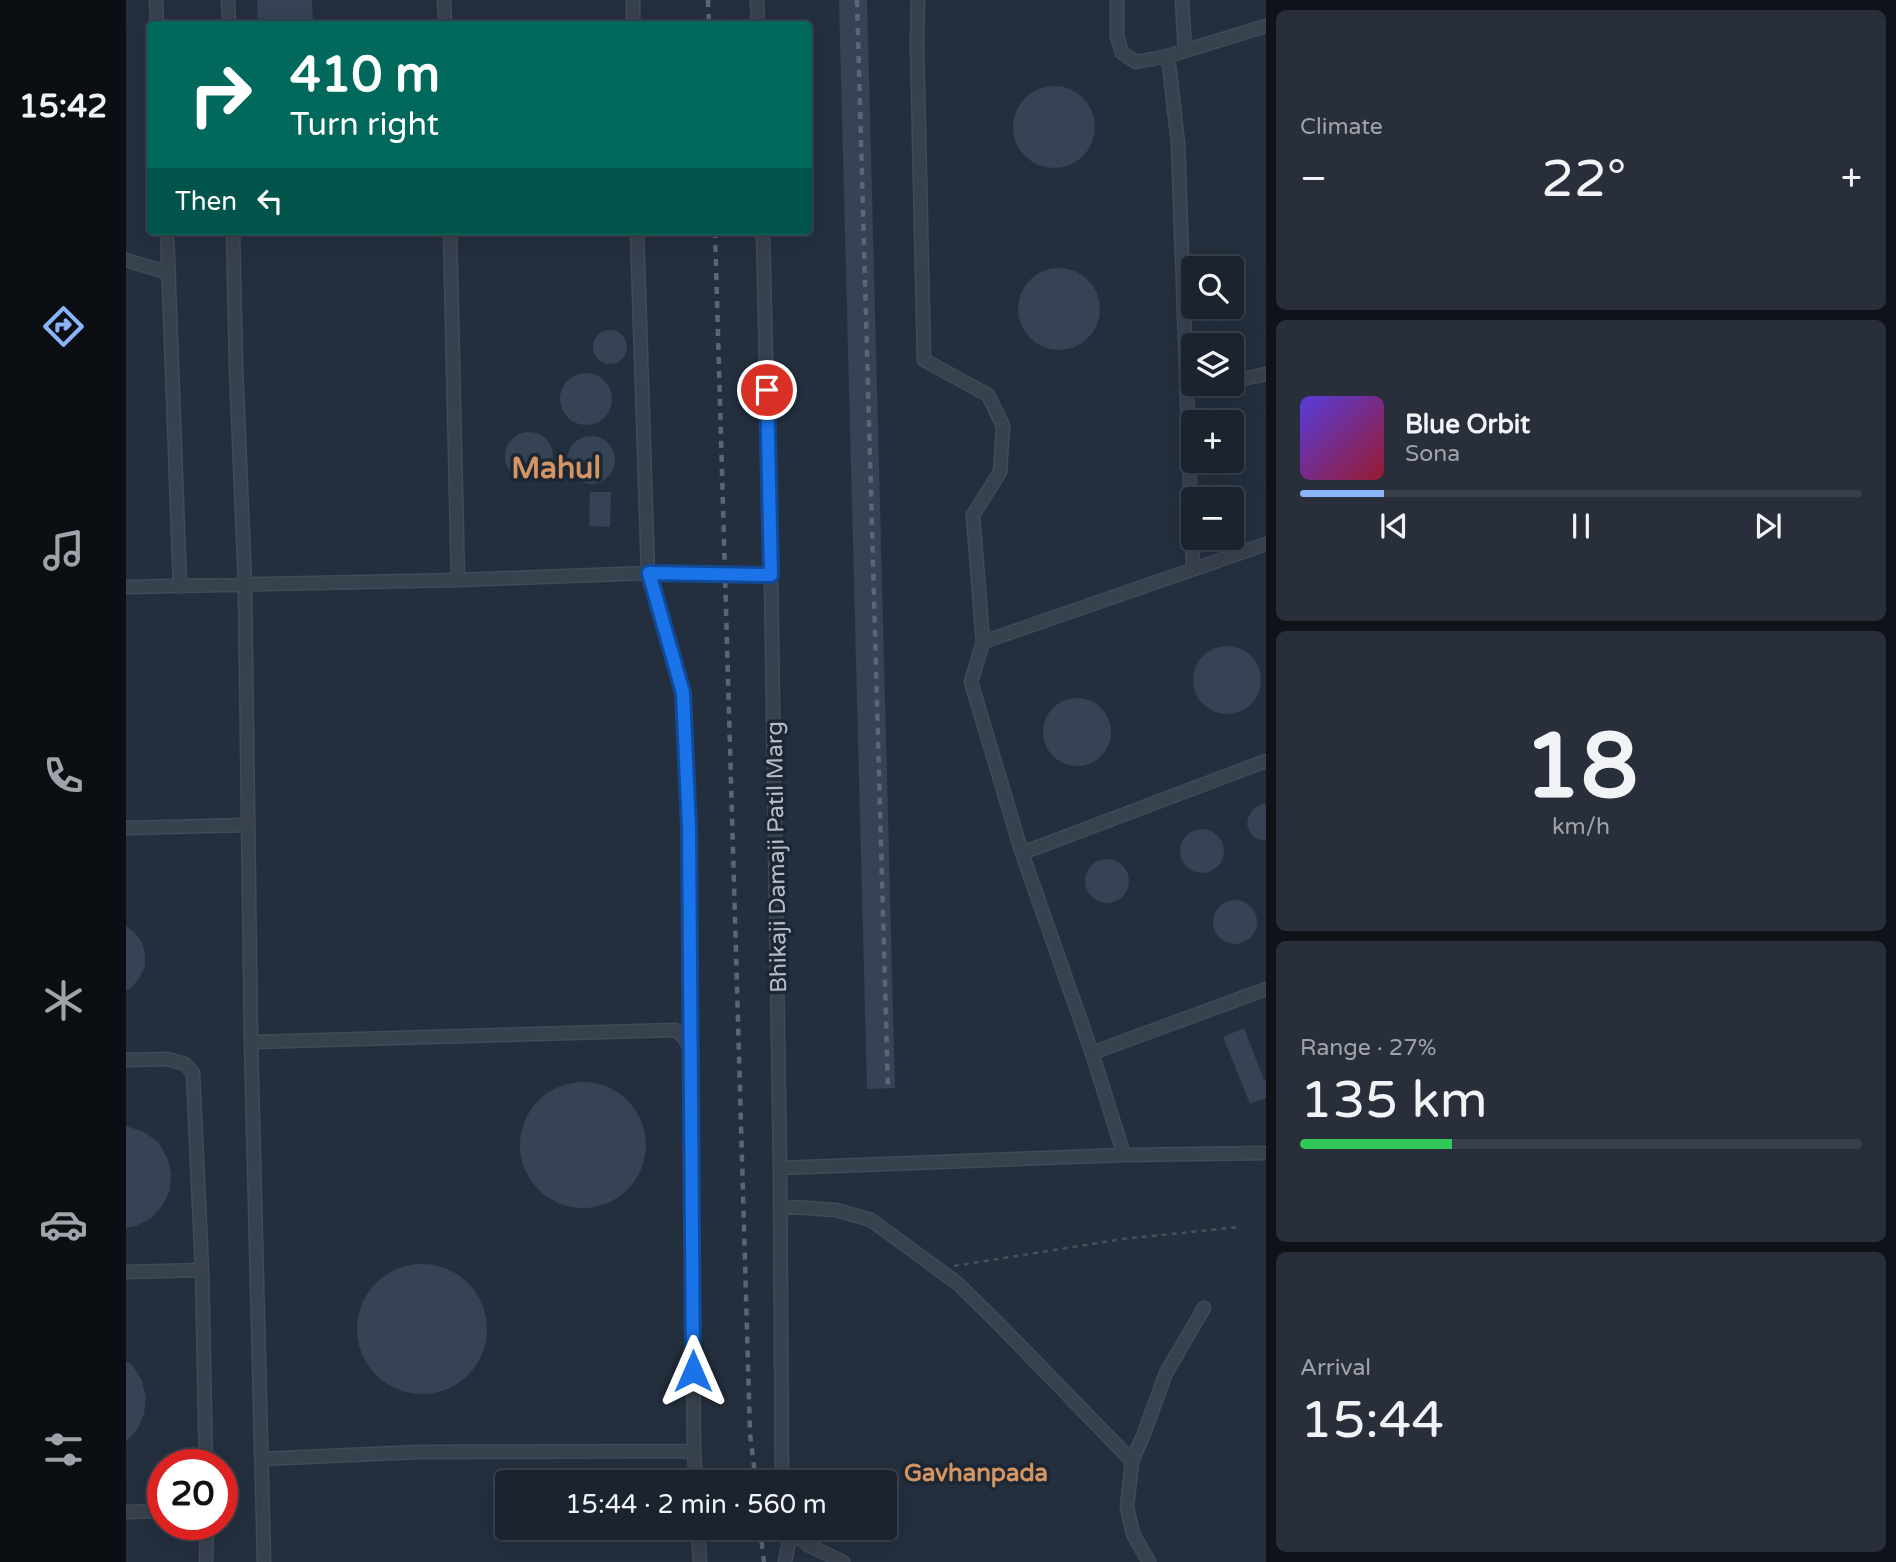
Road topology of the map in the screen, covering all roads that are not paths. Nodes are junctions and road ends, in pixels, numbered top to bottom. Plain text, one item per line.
1 (156, 0) edge
2 (228, 0) edge
3 (444, 0) edge
4 (633, 0) edge
5 (757, 0) edge
6 (918, 0) edge
7 (1118, 0) edge
8 (1182, 0) edge
9 (157, 21) edge
10 (229, 21) edge
11 (445, 21) edge
12 (633, 21) edge
13 (758, 21) edge
14 (1266, 26) edge
15 (1185, 51) junction
16 (1168, 56) junction
17 (167, 235) edge
18 (233, 235) edge
19 (450, 235) edge
20 (637, 235) edge
21 (763, 235) edge
22 (126, 260) edge
23 (169, 273) junction
24 (1184, 333) edge
25 (1266, 374) edge
26 (1244, 379) edge
27 (1186, 396) edge
28 (1266, 544) edge
29 (1193, 569) junction
30 (649, 573) junction
31 (771, 575) junction
32 (458, 580) junction
33 (245, 585) junction
34 (126, 587) edge
35 (180, 587) junction
36 (984, 642) junction
37 (1266, 761) edge
38 (248, 825) junction
39 (126, 828) edge
40 (1021, 853) junction
41 (1266, 989) edge
42 (250, 1042) junction
43 (691, 1051) junction
44 (1092, 1053) junction
45 (126, 1060) edge
46 (1266, 1153) edge
47 (1124, 1155) junction
48 (780, 1168) junction
49 (780, 1206) junction
50 (202, 1270) junction
51 (126, 1272) edge
52 (1204, 1308) dead end
53 (206, 1449) edge
54 (694, 1451) junction
55 (261, 1459) junction
56 (1132, 1461) junction
57 (695, 1470) edge
58 (782, 1470) edge
59 (147, 1510) edge
60 (126, 1511) edge
61 (207, 1540) edge
62 (699, 1540) edge
63 (789, 1540) edge
64 (803, 1540) edge
65 (206, 1562) edge
66 (264, 1562) edge
67 (700, 1562) edge
68 (785, 1562) edge
69 (843, 1562) edge
70 (1149, 1562) edge

1 - 9 street
2 - 10 street
3 - 11 street
4 - 12 street
5 - 13 street
6 - 36 street
7 - 16 street
8 - 15 street
14 - 15 street
15 - 16 street
16 - 24 street
17 - 23 street
18 - 33 street
19 - 32 street
20 - 30 street
21 - 31 street, Bhikaji Damaji Patil Marg
22 - 23 street
23 - 35 street
25 - 26 street
27 - 29 street
28 - 29 street
29 - 36 street
30 - 31 street
30 - 32 street
30 - 43 street
31 - 48 street, Bhikaji Damaji Patil Marg
32 - 33 street
33 - 35 street
33 - 38 street
34 - 35 street
36 - 40 street
37 - 40 street
38 - 39 street
38 - 42 street
40 - 44 street
41 - 44 street
42 - 43 street
42 - 55 street
43 - 54 street
44 - 47 street
45 - 50 street
46 - 47 street
47 - 48 street
48 - 49 street, Bhikaji Damaji Patil Marg
49 - 56 street
49 - 58 street, Bhikaji Damaji Patil Marg
50 - 51 street
50 - 53 street
52 - 56 street
54 - 55 street
54 - 57 street
55 - 66 street
56 - 70 street
59 - 60 street
61 - 65 street
62 - 67 street
63 - 68 street
64 - 69 street

